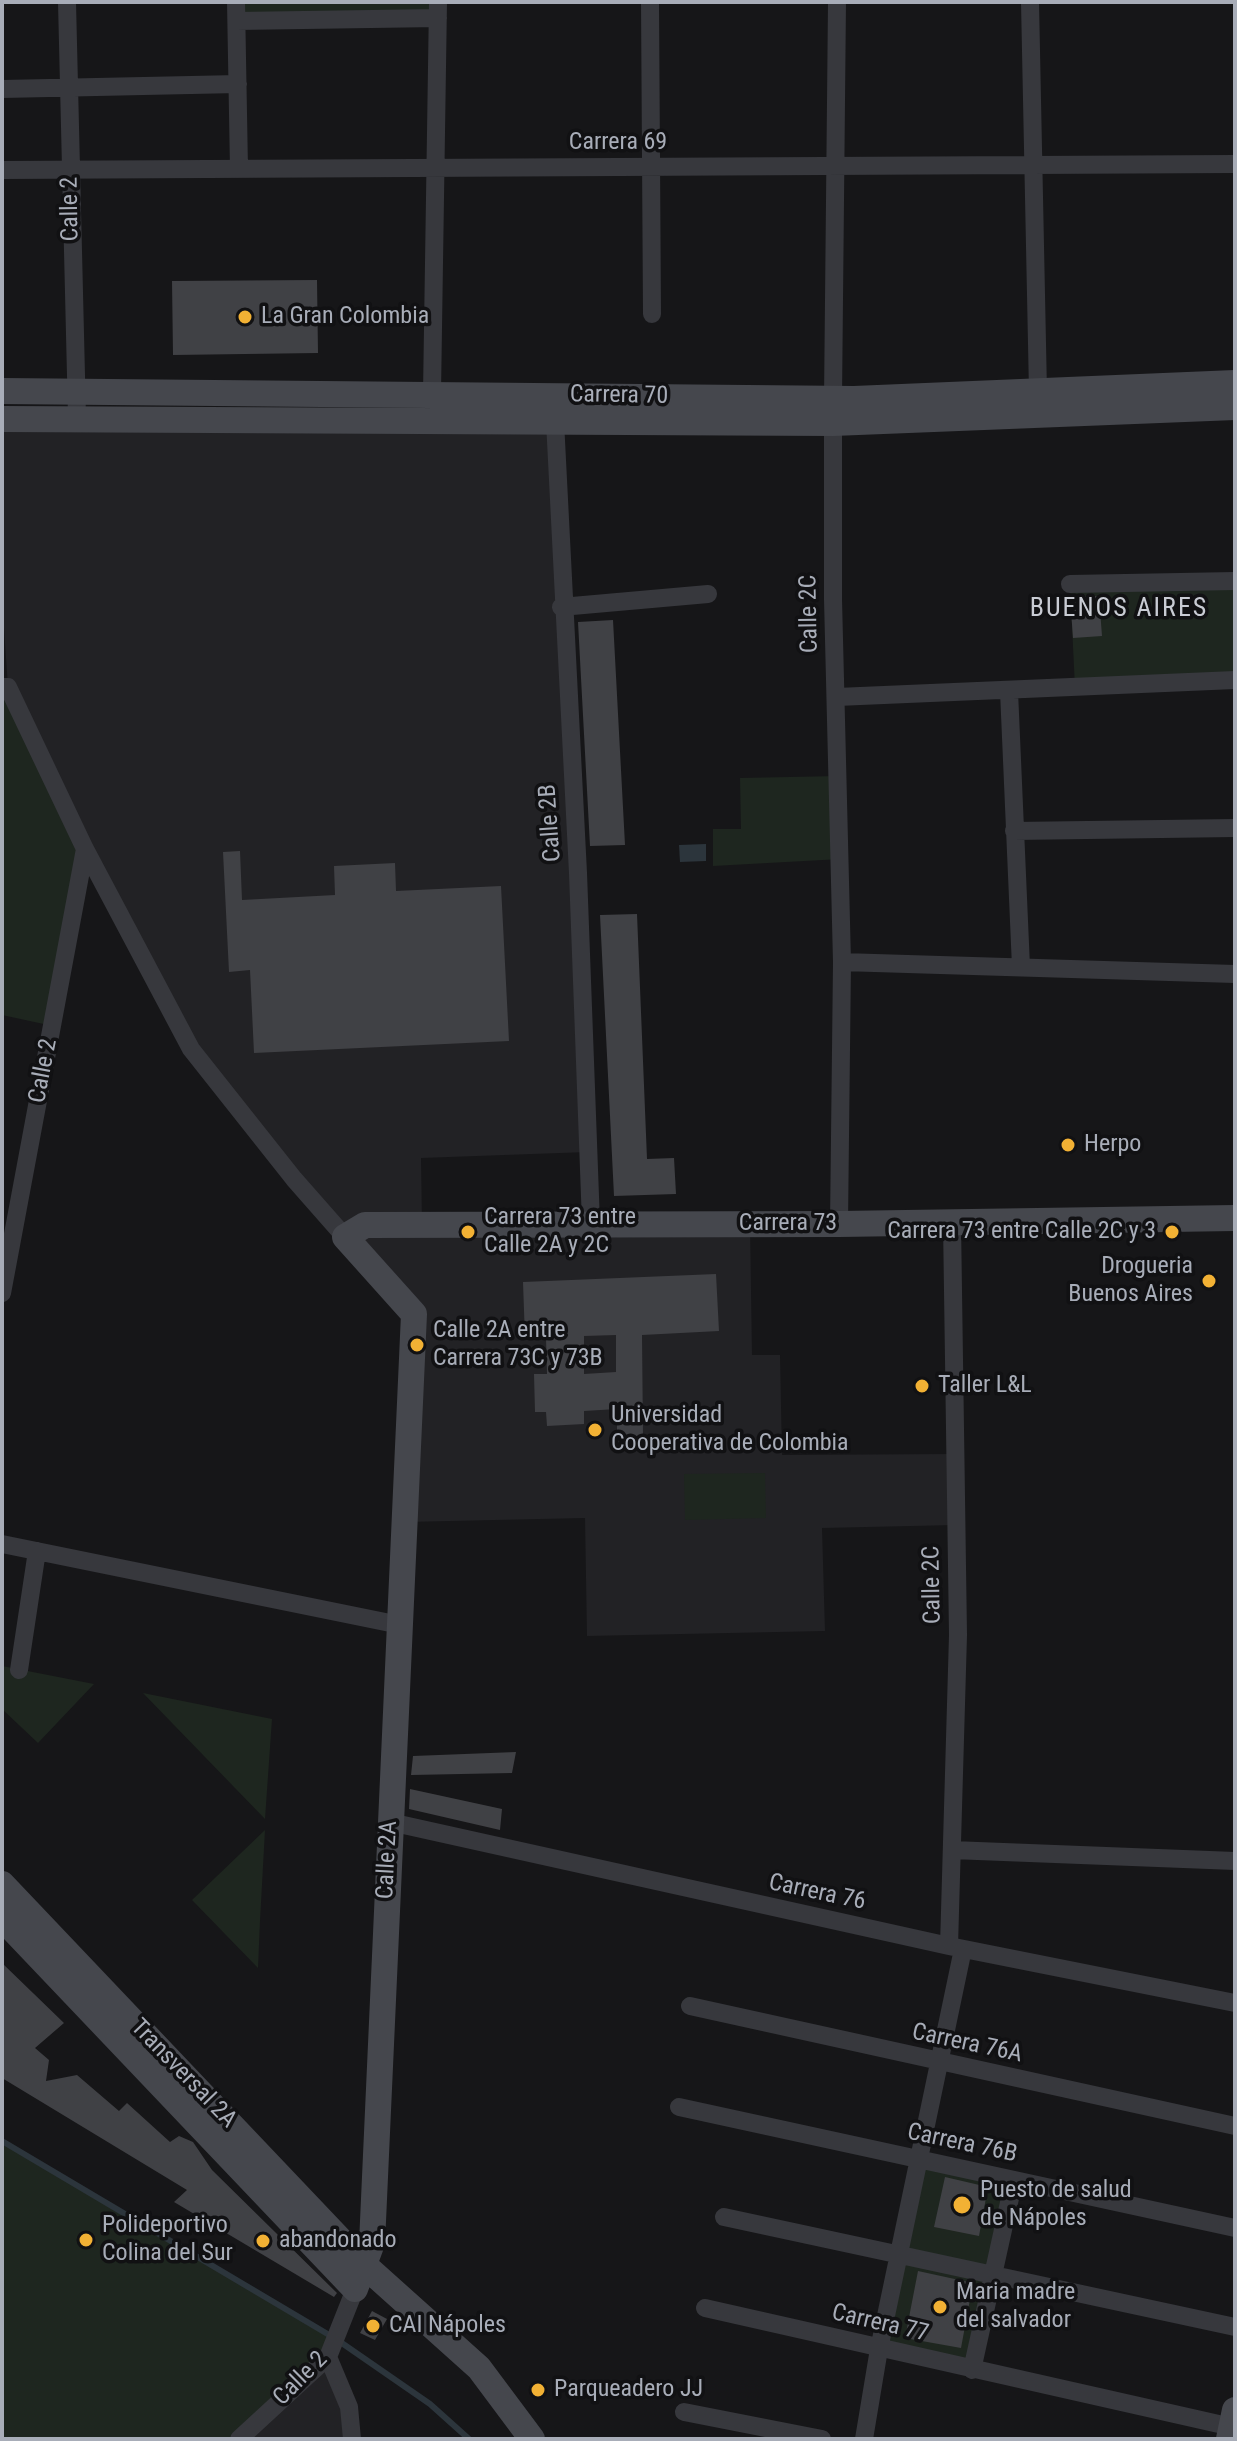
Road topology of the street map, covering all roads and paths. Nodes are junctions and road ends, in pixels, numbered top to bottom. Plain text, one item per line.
1 (67, 2) edge
2 (236, 2) edge
3 (650, 2) edge
4 (837, 2) edge
5 (1030, 2) edge
6 (438, 10) edge
7 (237, 21) junction
8 (238, 84) junction
9 (68, 88) junction
10 (2, 89) edge
11 (1235, 164) edge
12 (1033, 165) junction
13 (835, 166) junction
14 (652, 167) junction
15 (436, 168) junction
16 (239, 169) junction
17 (2, 170) edge
18 (70, 170) junction
19 (652, 314) dead end
20 (1235, 383) edge
21 (2, 391) edge
22 (1038, 392) junction
23 (432, 393) junction
24 (76, 404) junction
25 (1235, 407) edge
26 (833, 411) junction
27 (2, 419) edge
28 (555, 421) junction
29 (1235, 581) edge
30 (1070, 584) dead end
31 (708, 594) dead end
32 (561, 607) junction
33 (1235, 680) edge
34 (5, 687) edge
35 (1009, 691) junction
36 (837, 697) junction
37 (1235, 828) edge
38 (1014, 831) junction
39 (85, 849) junction
40 (842, 962) junction
41 (1021, 967) junction
42 (1235, 974) edge
43 (1235, 1218) edge
44 (952, 1222) junction
45 (591, 1223) junction
46 (839, 1224) junction
47 (345, 1237) junction
48 (2, 1293) edge
49 (2, 1544) edge
50 (37, 1551) junction
51 (400, 1625) junction
52 (19, 1670) dead end
53 (390, 1822) junction
54 (952, 1850) junction
55 (1235, 1861) edge
56 (2, 1884) edge
57 (2, 1918) edge
58 (956, 1948) junction
59 (1235, 2003) edge
60 (690, 2006) dead end
61 (941, 2064) junction
62 (679, 2107) dead end
63 (1235, 2126) edge
64 (921, 2160) junction
65 (1014, 2180) junction
66 (724, 2217) dead end
67 (1235, 2228) edge
68 (900, 2255) junction
69 (363, 2264) junction
70 (993, 2274) junction
71 (355, 2289) junction
72 (705, 2308) dead end
73 (1235, 2327) edge
74 (879, 2349) junction
75 (328, 2357) junction
76 (972, 2370) junction
77 (684, 2412) dead end
78 (1232, 2425) edge
79 (239, 2439) edge
80 (352, 2439) edge
81 (532, 2439) edge
82 (822, 2439) edge
83 (864, 2439) edge

1 - 9 street, Calle 2
2 - 7 street
3 - 14 street
4 - 13 street, Calle 2C
5 - 12 street
6 - 7 street
6 - 15 street
7 - 8 street
8 - 9 street
8 - 16 street
9 - 10 street
9 - 18 street, Calle 2
11 - 12 street, Carrera 69
12 - 13 street, Carrera 69
12 - 22 street
13 - 14 street, Carrera 69
13 - 26 street, Calle 2C
14 - 15 street, Carrera 69
14 - 19 street
15 - 16 street, Carrera 69
15 - 23 street
16 - 18 street, Carrera 69
17 - 18 street, Carrera 69
18 - 24 street, Calle 2
20 - 22 street, Carrera 70
21 - 24 street, Carrera 70
22 - 26 street, Carrera 70
23 - 24 street, Carrera 70
23 - 26 street, Carrera 70
24 - 27 street, Carrera 70
24 - 28 street, Carrera 70
25 - 26 street, Carrera 70
26 - 28 street, Carrera 70
26 - 36 street, Calle 2C
28 - 32 street, Calle 2B
29 - 30 street
31 - 32 street
32 - 45 street, Calle 2B
33 - 35 street
34 - 39 street
35 - 36 street
35 - 38 street
36 - 40 street, Calle 2C
37 - 38 street
38 - 41 street
39 - 47 street
39 - 48 street, Calle 2
40 - 41 street
40 - 46 street, Calle 2C
41 - 42 street
43 - 44 street, Carrera 73
44 - 46 street, Carrera 73
44 - 54 street, Calle 2C
45 - 46 street, Carrera 73
45 - 47 street, Carrera 73
47 - 51 street, Calle 2A
49 - 50 street
50 - 51 street
50 - 52 street
51 - 53 street, Calle 2A
53 - 58 street, Carrera 76
53 - 69 street, Calle 2A
54 - 55 street
54 - 58 street, Calle 2C
56 - 69 street, Transversal 2A
57 - 71 street, Transversal 2A
58 - 59 street, Carrera 76
58 - 61 street, Calle 2C
60 - 61 street, Carrera 76A
61 - 63 street, Carrera 76A
61 - 64 street, Calle 2C
62 - 64 street, Carrera 76B
64 - 65 street, Carrera 76B
64 - 68 street, Calle 2C
65 - 67 street, Carrera 76B
65 - 70 street
66 - 68 street
68 - 70 street
68 - 74 street, Calle 2C
69 - 71 street, Calle 2
69 - 81 street
70 - 73 street
70 - 76 street
71 - 75 street, Calle 2
72 - 74 street, Carrera 77
74 - 76 street, Carrera 77
74 - 83 street, Calle 2C
75 - 79 street, Calle 2
75 - 80 street
76 - 78 street, Carrera 77
77 - 82 street

